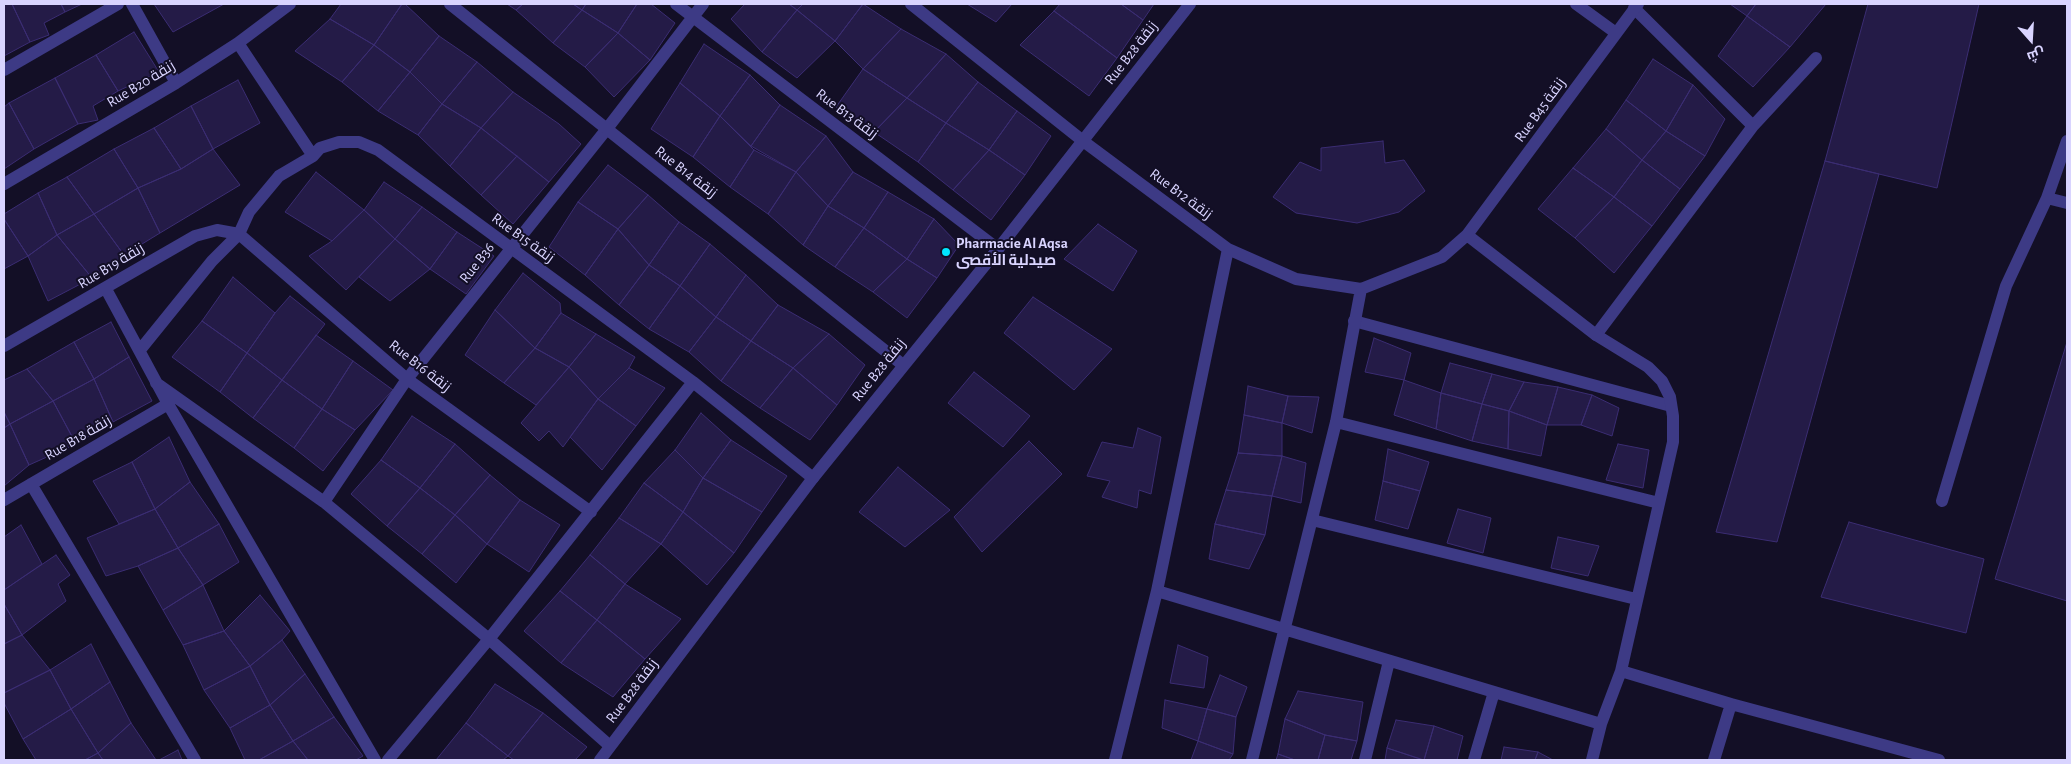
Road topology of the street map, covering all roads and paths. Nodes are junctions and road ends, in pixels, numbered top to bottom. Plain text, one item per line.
1 (118, 4) edge
2 (132, 4) edge
3 (290, 4) edge
4 (450, 4) edge
5 (676, 4) edge
6 (703, 4) edge
7 (911, 4) edge
8 (1190, 4) edge
9 (1576, 4) edge
10 (1636, 6) edge
11 (692, 17) junction
12 (1616, 33) junction
13 (238, 43) junction
14 (1816, 58) dead end
15 (4, 70) edge
16 (176, 83) junction
17 (1753, 126) junction
18 (606, 130) junction
19 (1083, 141) junction
20 (2067, 141) edge
21 (313, 156) junction
22 (4, 184) edge
23 (2047, 198) junction
24 (2067, 203) edge
25 (238, 234) junction
26 (1467, 235) junction
27 (510, 248) junction
28 (1228, 249) junction
29 (998, 250) junction
30 (106, 289) junction
31 (1361, 289) junction
32 (1354, 321) junction
33 (1596, 335) junction
34 (4, 346) edge
35 (140, 350) junction
36 (903, 365) junction
37 (407, 379) junction
38 (692, 382) junction
39 (156, 383) junction
40 (168, 404) junction
41 (1671, 406) junction
42 (1336, 422) junction
43 (813, 478) junction
44 (31, 484) junction
45 (4, 500) edge
46 (1942, 501) dead end
47 (324, 502) junction
48 (1659, 503) junction
49 (591, 512) junction
50 (1312, 520) junction
51 (1157, 591) junction
52 (1636, 599) junction
53 (1284, 629) junction
54 (490, 639) junction
55 (1389, 661) junction
56 (1620, 671) junction
57 (1494, 692) junction
58 (1731, 704) junction
59 (1602, 724) junction
60 (610, 746) junction
61 (195, 760) edge
62 (375, 760) edge
63 (388, 760) edge
64 (600, 760) edge
65 (1115, 760) edge
66 (1252, 760) edge
67 (1365, 760) edge
68 (1474, 760) edge
69 (1592, 760) edge
70 (1714, 760) edge
71 (1939, 760) edge

1 - 15 street
2 - 16 street
3 - 13 street, Rue B20 زنقة
4 - 18 street, Rue B14 زنقة
5 - 11 street, Rue B13 زنقة
6 - 11 street, Rue B36
7 - 19 street, Rue B12 زنقة
8 - 19 street, Rue B28 زنقة
9 - 12 street
10 - 12 street, Rue B45 زنقة
10 - 17 street
11 - 18 street, Rue B36
11 - 29 street, Rue B13 زنقة
12 - 26 street, Rue B45 زنقة
13 - 16 street, Rue B20 زنقة
13 - 21 street
14 - 17 street
16 - 22 street, Rue B20 زنقة
17 - 33 street
18 - 27 street, Rue B36
18 - 36 street, Rue B14 زنقة
19 - 28 street, Rue B12 زنقة
19 - 29 street, Rue B28 زنقة
20 - 23 street
21 - 25 street, Rue B15 زنقة
21 - 27 street, Rue B15 زنقة
23 - 24 street
23 - 46 street
25 - 30 street, Rue B19 زنقة
25 - 35 street, Rue B15 زنقة
25 - 37 street, Rue B16 زنقة
26 - 31 street
26 - 33 street
27 - 37 street, Rue B36
27 - 38 street, Rue B15 زنقة
28 - 31 street, Rue B12 زنقة
28 - 51 street
29 - 36 street, Rue B28 زنقة
30 - 34 street, Rue B19 زنقة
30 - 35 street
31 - 32 street
32 - 41 street
32 - 42 street
33 - 41 street
35 - 39 street
36 - 43 street, Rue B28 زنقة
37 - 47 street, Rue B36
37 - 49 street, Rue B16 زنقة
38 - 43 street, Rue B15 زنقة
38 - 49 street
39 - 40 street
39 - 47 street
40 - 44 street, Rue B18 زنقة
40 - 62 street
41 - 48 street
42 - 48 street
42 - 50 street
43 - 60 street, Rue B28 زنقة
44 - 45 street, Rue B18 زنقة
44 - 61 street
47 - 54 street
48 - 52 street
49 - 54 street
50 - 52 street
50 - 53 street
51 - 53 street
51 - 65 street
52 - 56 street
53 - 55 street
53 - 66 street
54 - 60 street
54 - 63 street
55 - 57 street
55 - 67 street
56 - 58 street
56 - 59 street
57 - 59 street
57 - 68 street
58 - 70 street
58 - 71 street
59 - 69 street
60 - 64 street, Rue B28 زنقة

